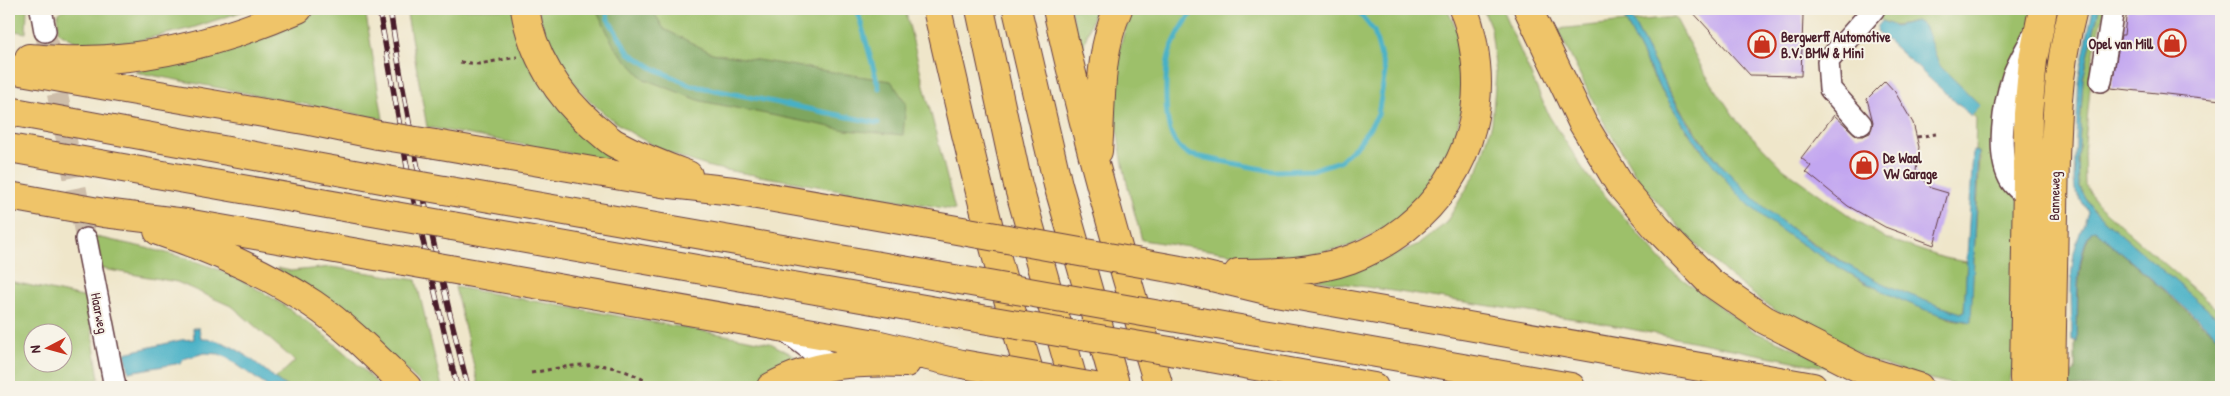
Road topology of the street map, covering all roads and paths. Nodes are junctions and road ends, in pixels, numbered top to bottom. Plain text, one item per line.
1 (41, 9) edge
2 (298, 9) edge
3 (525, 9) edge
4 (937, 9) edge
5 (980, 9) edge
6 (1017, 9) edge
7 (1057, 9) edge
8 (1118, 9) edge
9 (1463, 9) edge
10 (1528, 9) edge
11 (2073, 9) edge
12 (2113, 9) edge
13 (1869, 15) edge
14 (2041, 18) edge
15 (45, 31) tunnel mouth
16 (538, 53) junction
17 (9, 57) edge
18 (460, 62) dead end
19 (9, 69) edge
20 (2101, 81) dead end
21 (9, 111) edge
22 (1861, 124) dead end
23 (1936, 134) dead end
24 (1917, 137) dead end
25 (9, 148) edge
26 (1097, 175) junction
27 (734, 191) junction
28 (9, 196) edge
29 (104, 213) junction
30 (86, 239) tunnel mouth
31 (1191, 272) junction
32 (779, 326) junction
33 (962, 364) junction
34 (837, 365) junction
35 (531, 373) dead end
36 (2024, 379) dead end
37 (2051, 384) dead end
38 (115, 387) edge
39 (407, 387) edge
40 (656, 387) edge
41 (772, 387) edge
42 (1034, 387) edge
43 (1075, 387) edge
44 (1095, 387) edge
45 (1116, 387) edge
46 (1159, 387) edge
47 (1374, 387) edge
48 (1571, 387) edge
49 (1813, 387) edge
50 (1919, 387) edge

1 - 15 street
2 - 17 main road
3 - 16 main road
4 - 42 main road
5 - 43 main road
6 - 45 main road
7 - 26 main road
8 - 26 main road
9 - 31 main road
10 - 50 main road
11 - 37 main road, Banneweg
12 - 20 street
13 - 22 street
14 - 36 main road, Banneweg
16 - 18 path
16 - 27 main road
19 - 27 main road, bridge
21 - 48 main road, bridge
23 - 24 path
25 - 47 main road, bridge
26 - 46 main road
27 - 31 main road, bridge
28 - 29 main road
29 - 32 main road, bridge
29 - 39 main road
30 - 38 street, Haarweg
31 - 49 main road
32 - 33 main road
32 - 34 street
33 - 34 main road
33 - 44 main road, bridge
34 - 41 main road
35 - 40 path

